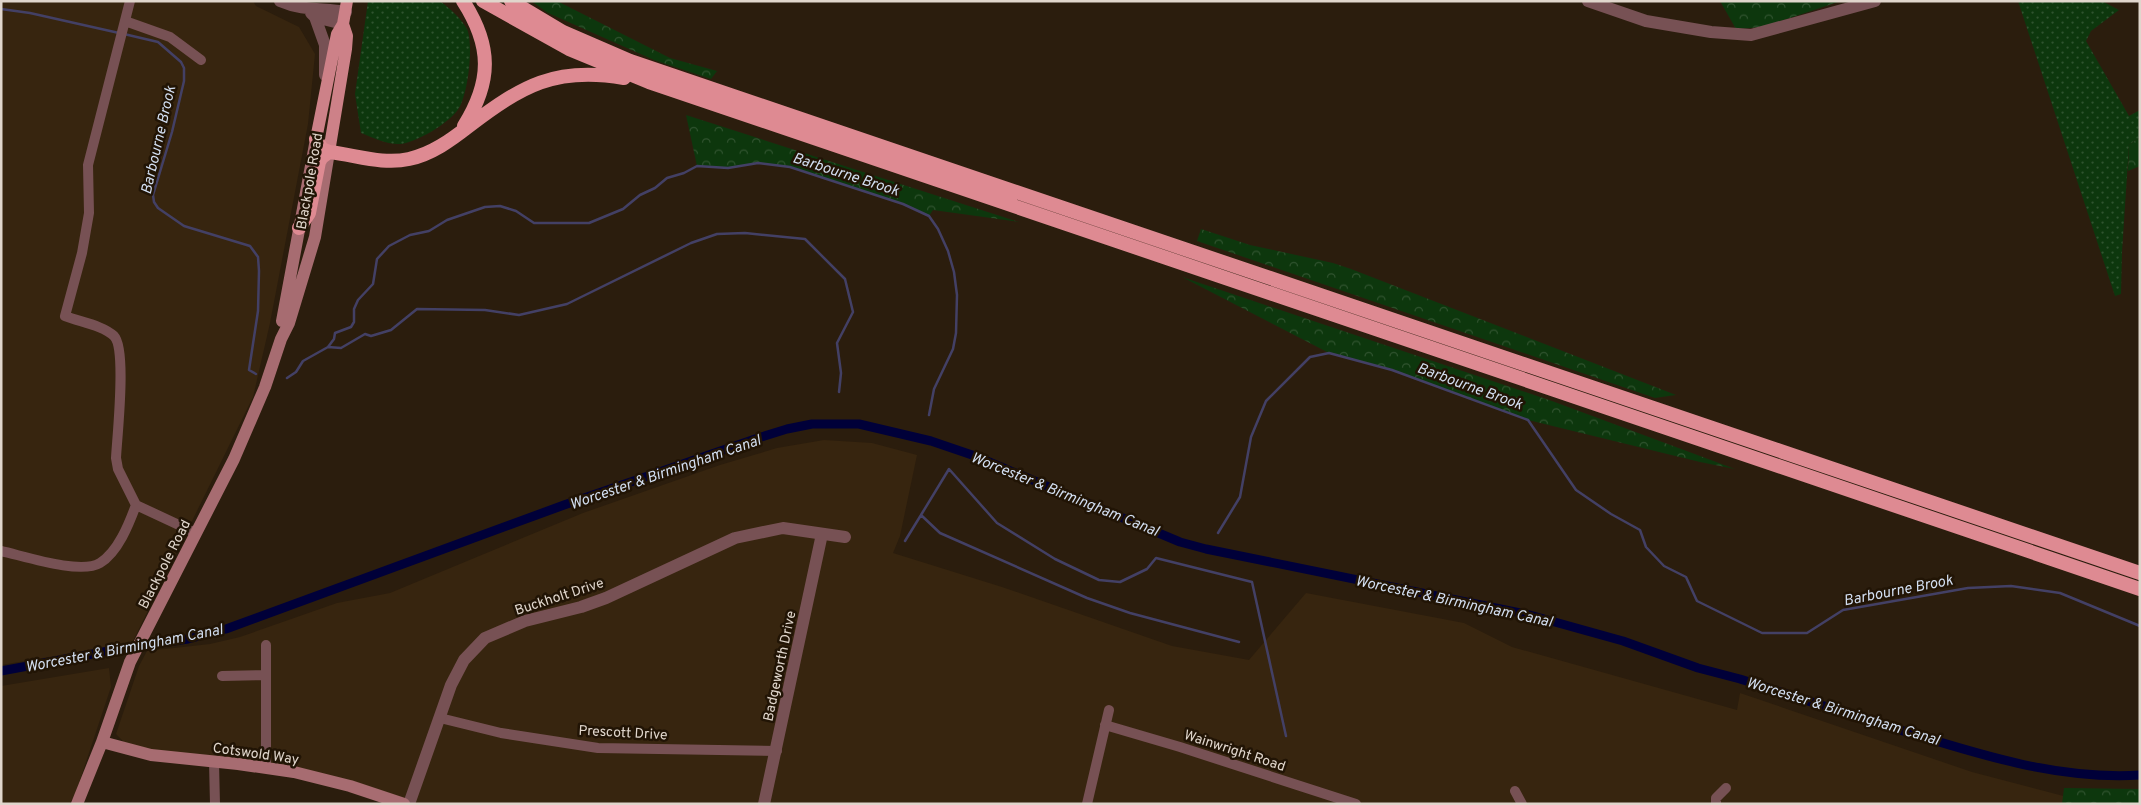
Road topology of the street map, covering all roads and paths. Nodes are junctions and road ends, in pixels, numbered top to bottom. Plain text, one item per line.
1 (130, 1) edge
2 (280, 1) edge
3 (463, 1) edge
4 (483, 1) edge
5 (511, 1) edge
6 (1588, 1) edge
7 (1875, 1) edge
8 (346, 12) edge
9 (311, 14) junction
10 (124, 26) junction
11 (201, 60) dead end
12 (649, 82) junction
13 (327, 85) junction
14 (460, 133) junction
15 (316, 139) junction
16 (330, 152) junction
17 (299, 228) junction
18 (281, 338) junction
19 (136, 505) junction
20 (196, 533) junction
21 (822, 534) junction
22 (845, 537) dead end
23 (1, 551) edge
24 (2140, 573) edge
25 (2140, 589) edge
26 (266, 645) dead end
27 (266, 674) junction
28 (222, 676) dead end
29 (1109, 710) dead end
30 (440, 718) junction
31 (1105, 725) junction
32 (102, 742) junction
33 (777, 751) junction
34 (214, 762) junction
35 (266, 768) junction
36 (1726, 788) dead end
37 (1515, 791) dead end
38 (77, 804) edge
39 (215, 804) edge
40 (404, 804) edge
41 (409, 804) edge
42 (764, 804) edge
43 (1087, 804) edge
44 (1356, 804) edge
45 (1522, 804) edge
46 (1716, 804) edge

1 - 10 street
2 - 9 street
3 - 14 highway
4 - 12 highway
5 - 24 highway
6 - 7 street
8 - 9 street
8 - 13 main road, Blackpole Road
8 - 16 main road, Blackpole Road
9 - 13 street
10 - 11 street
10 - 19 street
12 - 14 highway
12 - 25 highway
13 - 15 main road, Blackpole Road
14 - 16 highway
15 - 16 highway
15 - 17 main road, Blackpole Road
16 - 17 highway
16 - 18 main road, Blackpole Road
17 - 18 main road, Blackpole Road
18 - 20 main road, Blackpole Road
19 - 20 street
19 - 23 street
20 - 32 main road, Blackpole Road
21 - 22 street, Buckholt Drive
21 - 30 street, Buckholt Drive
21 - 33 street, Badgeworth Drive
26 - 27 street
27 - 28 street
27 - 35 street
29 - 31 street
30 - 33 street, Prescott Drive
30 - 41 street, Buckholt Drive
31 - 43 street
31 - 44 street, Wainwright Road
32 - 34 main road, Cotswold Way
32 - 38 main road, Blackpole Road
33 - 42 street, Badgeworth Drive
34 - 35 main road, Cotswold Way
34 - 39 street
35 - 40 main road, Cotswold Way
36 - 46 street
37 - 45 street

